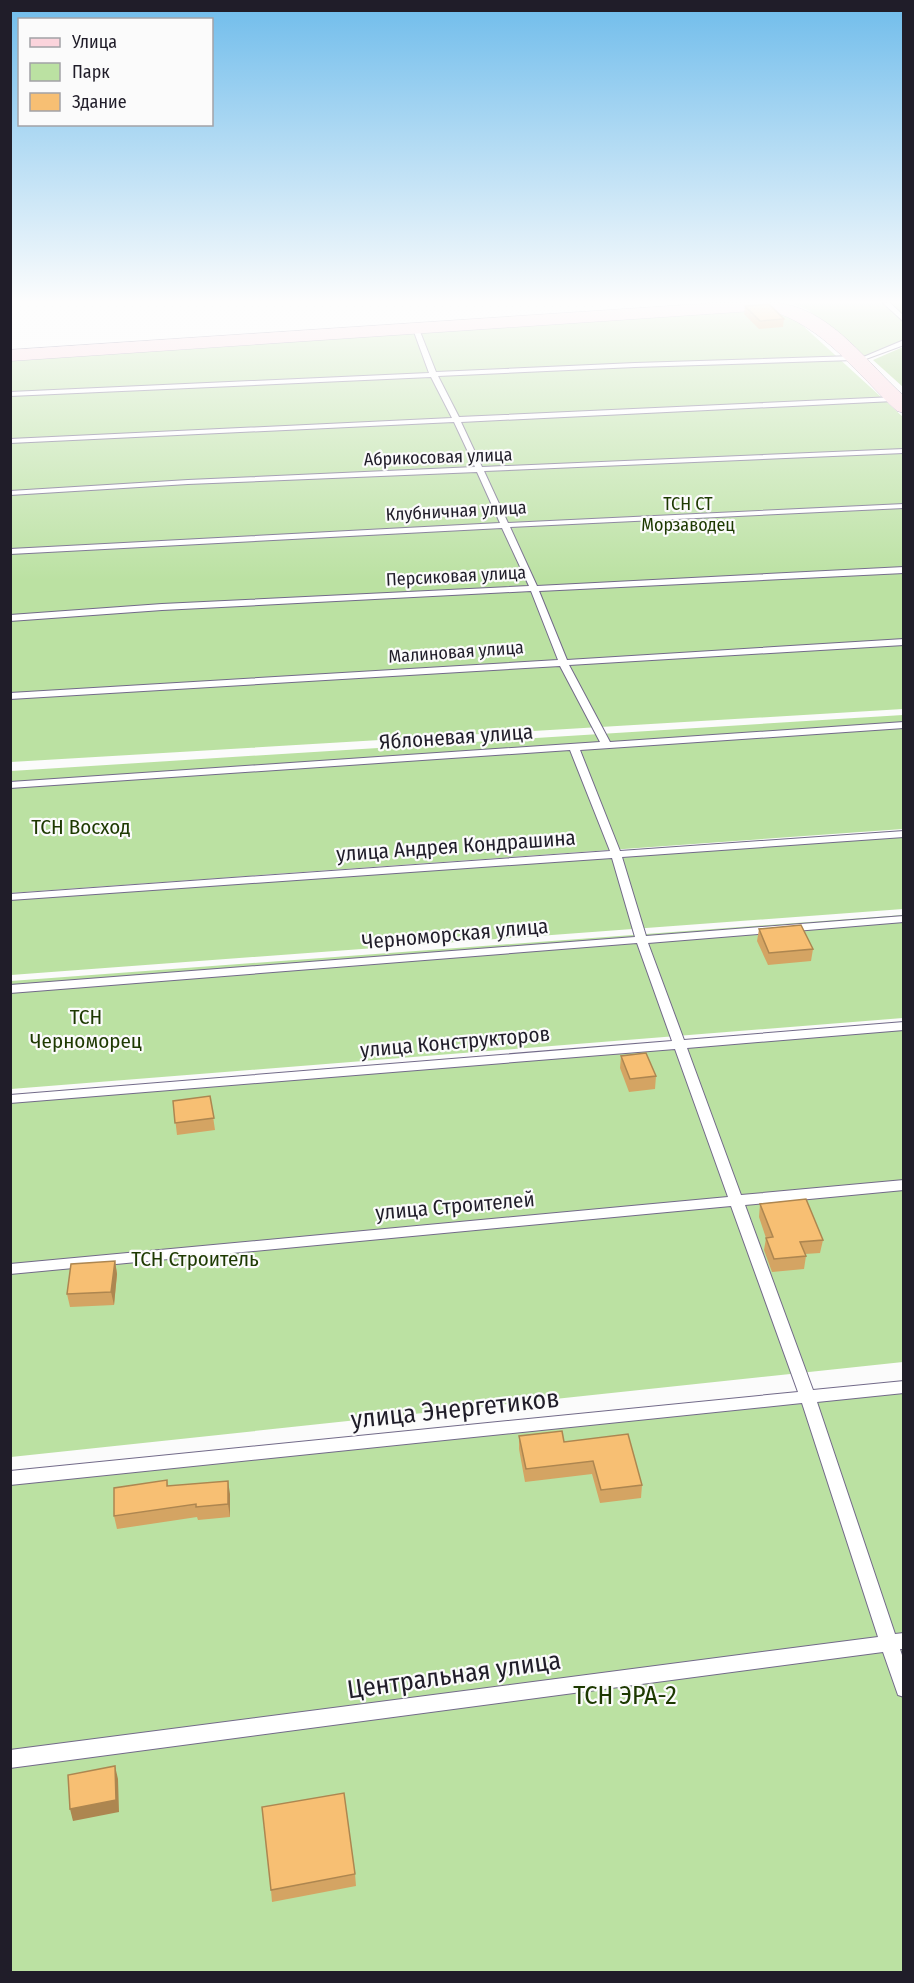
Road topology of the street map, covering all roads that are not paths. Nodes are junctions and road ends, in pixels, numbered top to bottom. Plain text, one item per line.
1 (444, 396) edge
2 (899, 403) edge
3 (456, 420) junction
4 (10, 441) edge
5 (903, 451) edge
6 (478, 470) junction
7 (10, 493) edge
8 (903, 506) edge
9 (504, 525) junction
10 (10, 552) edge
11 (903, 570) edge
12 (534, 588) junction
13 (10, 618) edge
14 (903, 642) edge
15 (563, 662) junction
16 (10, 696) edge
17 (903, 725) edge
18 (607, 746) junction
19 (574, 748) junction
20 (10, 785) edge
21 (903, 834) edge
22 (616, 854) junction
23 (10, 897) edge
24 (903, 919) edge
25 (641, 939) junction
26 (10, 989) edge
27 (903, 1026) edge
28 (680, 1043) junction
29 (10, 1099) edge
30 (903, 1185) edge
31 (736, 1200) junction
32 (10, 1269) edge
33 (903, 1387) edge
34 (808, 1397) junction
35 (10, 1479) edge
36 (896, 1642) edge
37 (903, 1689) edge
38 (10, 1759) edge

1 - 3 lane
2 - 3 lane
3 - 4 lane
3 - 6 lane
5 - 6 lane, Абрикосовая улица
6 - 7 lane, Абрикосовая улица
6 - 9 lane
8 - 9 lane, Клубничная улица
9 - 10 lane, Клубничная улица
9 - 12 lane
11 - 12 lane, Персиковая улица
12 - 13 lane, Персиковая улица
12 - 15 lane
14 - 15 lane, Малиновая улица
15 - 16 lane, Малиновая улица
15 - 18 lane
17 - 18 lane, Яблоневая улица
18 - 19 lane, Яблоневая улица
19 - 20 lane, Яблоневая улица
19 - 22 lane
21 - 22 lane, улица Андрея Кондрашина
22 - 23 lane, улица Андрея Кондрашина
22 - 25 lane
24 - 25 lane, Черноморская улица
25 - 26 lane, Черноморская улица
25 - 28 lane
27 - 28 lane, улица Конструкторов
28 - 29 lane, улица Конструкторов
28 - 31 lane
30 - 31 lane, улица Строителей
31 - 32 lane, улица Строителей
31 - 34 lane
33 - 34 lane, улица Энергетиков
34 - 35 lane, улица Энергетиков
34 - 36 lane
36 - 37 lane
36 - 38 lane, Центральная улица

